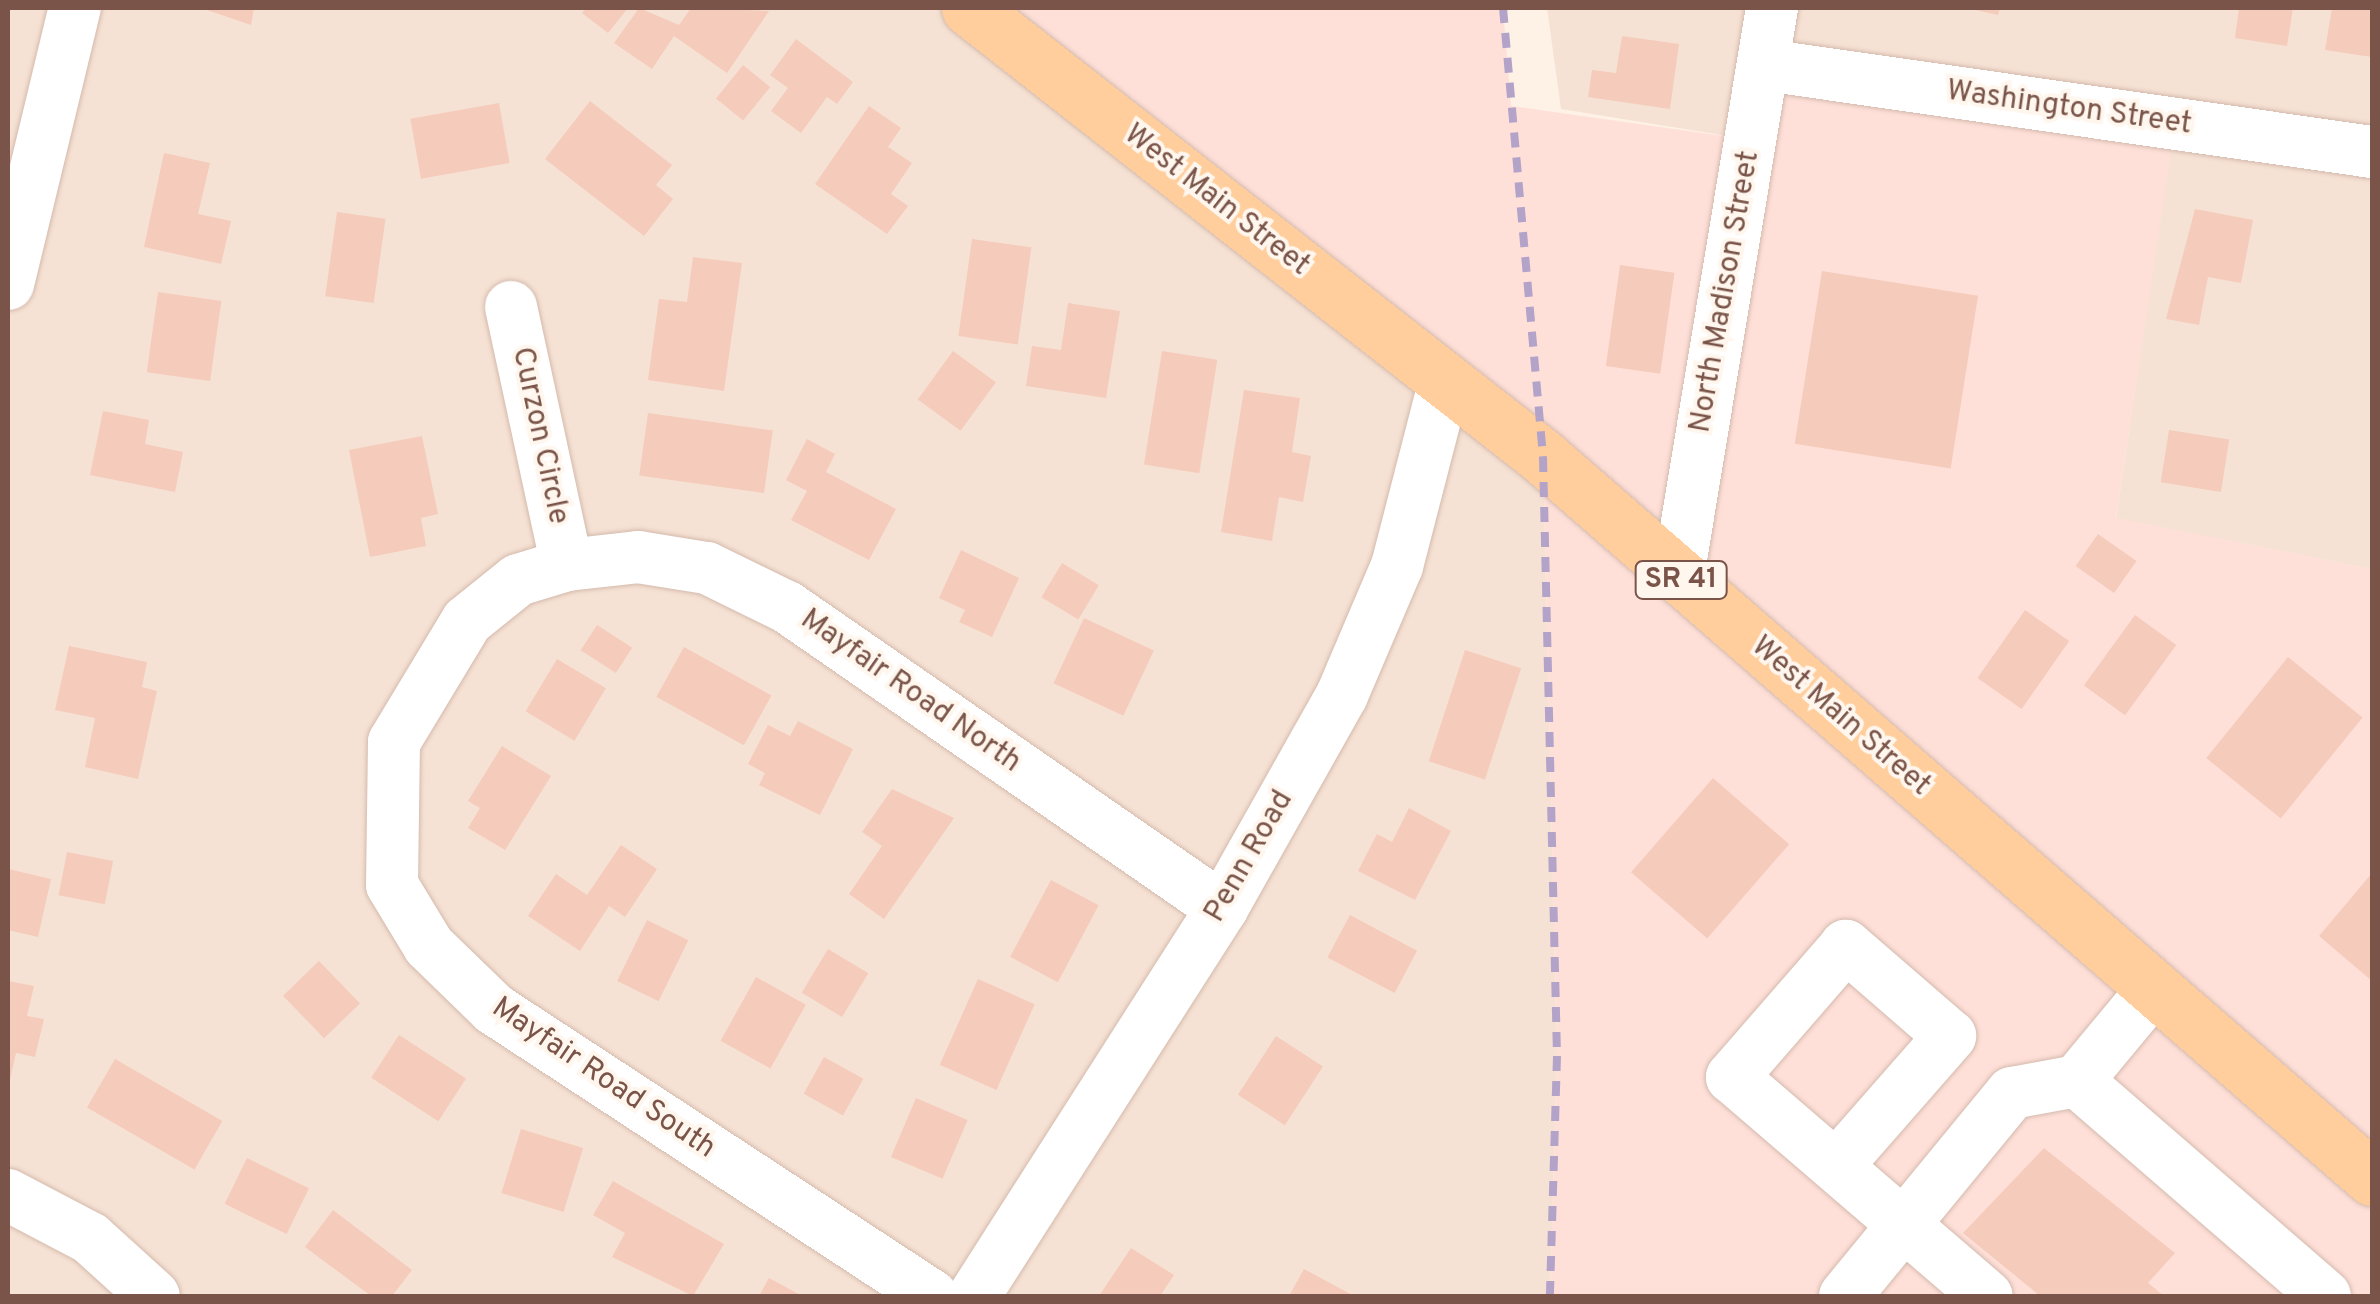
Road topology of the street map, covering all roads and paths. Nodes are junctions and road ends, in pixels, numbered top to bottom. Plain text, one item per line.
1 (75, 8) edge
2 (969, 8) edge
3 (1772, 8) edge
4 (1766, 65) junction
5 (2372, 152) edge
6 (8, 284) edge
7 (511, 307) dead end
8 (1445, 380) junction
9 (567, 564) junction
10 (1678, 577) junction
11 (1222, 908) junction
12 (2151, 992) junction
13 (2077, 1081) junction
14 (1839, 1164) dead end
15 (2372, 1178) edge
16 (8, 1195) edge
17 (1904, 1226) junction
18 (154, 1296) edge
19 (932, 1296) edge
20 (974, 1296) edge
21 (1844, 1296) edge
22 (1987, 1296) edge
23 (2325, 1296) edge

1 - 6 street
2 - 8 main road, West Main Street / SR 41
3 - 4 street, North Madison Street
4 - 5 street, Washington Street
4 - 10 street, North Madison Street
7 - 9 street, Curzon Circle
8 - 10 main road, West Main Street / SR 41
8 - 11 street, Penn Road
9 - 11 street, Mayfair Road North
9 - 19 street, Mayfair Road South
10 - 12 main road, West Main Street / SR 41
11 - 20 street, Penn Road
12 - 13 street
12 - 15 main road, West Main Street / SR 41
13 - 17 street
13 - 23 street
14 - 17 street
16 - 18 street
17 - 21 street
17 - 22 street

